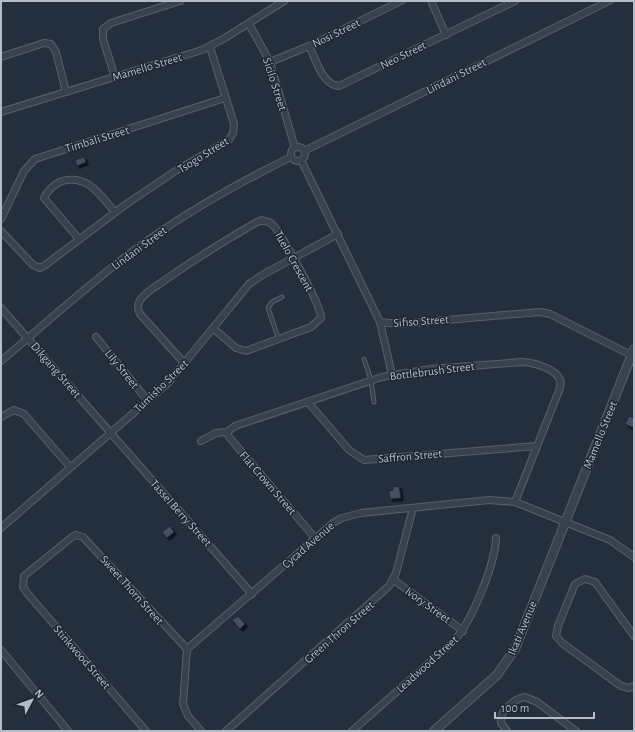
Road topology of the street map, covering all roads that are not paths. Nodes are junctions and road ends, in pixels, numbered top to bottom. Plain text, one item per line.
1 (180, 1) edge
2 (284, 1) edge
3 (401, 1) edge
4 (431, 1) edge
5 (514, 1) edge
6 (609, 1) edge
7 (249, 24) junction
8 (446, 35) junction
9 (309, 46) junction
10 (210, 47) junction
11 (1, 57) edge
12 (270, 62) junction
13 (115, 76) junction
14 (66, 92) junction
15 (225, 98) junction
16 (1, 112) edge
17 (295, 148) junction
18 (304, 151) junction
19 (291, 157) junction
20 (301, 160) junction
21 (115, 212) junction
22 (1, 219) edge
23 (1, 231) edge
24 (338, 234) junction
25 (79, 240) junction
26 (293, 259) junction
27 (282, 297) dead end
28 (1, 308) edge
29 (380, 322) junction
30 (214, 329) junction
31 (96, 337) dead end
32 (28, 338) junction
33 (279, 340) junction
34 (633, 352) edge
35 (364, 359) dead end
36 (1, 361) edge
37 (185, 364) junction
38 (392, 375) junction
39 (371, 380) junction
40 (148, 401) junction
41 (308, 402) junction
42 (374, 402) dead end
43 (1, 416) edge
44 (229, 430) junction
45 (110, 433) junction
46 (201, 440) dead end
47 (536, 446) junction
48 (70, 467) junction
49 (515, 502) junction
50 (413, 508) junction
51 (565, 522) junction
52 (1, 528) edge
53 (76, 535) joint
54 (315, 538) junction
55 (496, 538) dead end
56 (634, 557) edge
57 (394, 580) junction
58 (252, 594) junction
59 (463, 631) junction
60 (634, 636) edge
61 (187, 649) junction
62 (1, 650) edge
63 (634, 686) edge
64 (68, 731) edge
65 (146, 731) edge
66 (200, 731) edge
67 (226, 731) edge
68 (352, 731) edge
69 (434, 731) edge
70 (506, 731) edge
71 (576, 731) edge

1 - 13 street
2 - 7 street, Mamello Street
3 - 9 street, Nosi Street
4 - 8 street
5 - 8 street, Neo Street
6 - 18 street, Lindani Street
7 - 10 street, Mamello Street
7 - 12 street, Sicilo Street
8 - 9 street, Neo Street
9 - 12 street, Nosi Street
10 - 13 street, Mamello Street
10 - 15 street, Tsogo Street
11 - 14 street
12 - 17 street, Sicilo Street
13 - 14 street, Mamello Street
14 - 16 street, Mamello Street
15 - 21 street, Tsogo Street
15 - 22 street, Timbali Street
17 - 18 street
17 - 19 street
18 - 20 street
19 - 20 street
19 - 32 street, Lindani Street
20 - 24 street, Sifiso Street
21 - 25 street, Tsogo Street
21 - 25 street
23 - 25 street, Tsogo Street
24 - 26 street, Tumisho Street
24 - 29 street, Sifiso Street
26 - 30 street, Tumisho Street
26 - 33 street, Tuelo Crescent
26 - 37 street, Tuelo Crescent
27 - 33 lane
28 - 32 street, Dikgang Street
29 - 34 street, Sifiso Street
29 - 38 street
30 - 33 street, Tuelo Crescent
30 - 37 street, Tumisho Street
31 - 40 street, Lily Street
32 - 36 street, Lindani Street
32 - 45 street, Dikgang Street
34 - 51 street, Mamello Street
35 - 39 lane
37 - 40 street, Tumisho Street
38 - 39 street, Bottlebrush Street
38 - 47 street, Bottlebrush Street
39 - 41 street, Bottlebrush Street
39 - 42 lane
40 - 45 street, Tumisho Street
41 - 44 street, Bottlebrush Street
41 - 47 street, Saffron Street
43 - 48 street
44 - 46 street, Bottlebrush Street
44 - 54 street, Flat Crown Street
45 - 48 street, Tumisho Street
45 - 58 street, Tassel Berry Street
47 - 49 street
48 - 52 street, Tumisho Street
49 - 50 street, Cycad Avenue
49 - 51 street, Cycad Avenue
50 - 54 street, Cycad Avenue
50 - 57 street, Green Thron Street
51 - 56 street, Cycad Avenue
51 - 69 street, Ikati Avenue
53 - 61 street, Sweet Thorn Street
53 - 65 street, Stinkwood Street
54 - 58 street, Cycad Avenue
55 - 59 street, Leadwood Street
57 - 59 street, Ivory Street
57 - 67 street, Green Thron Street
58 - 61 street, Cycad Avenue
59 - 68 street, Leadwood Street
60 - 63 street
61 - 66 street
62 - 64 street
70 - 71 street

